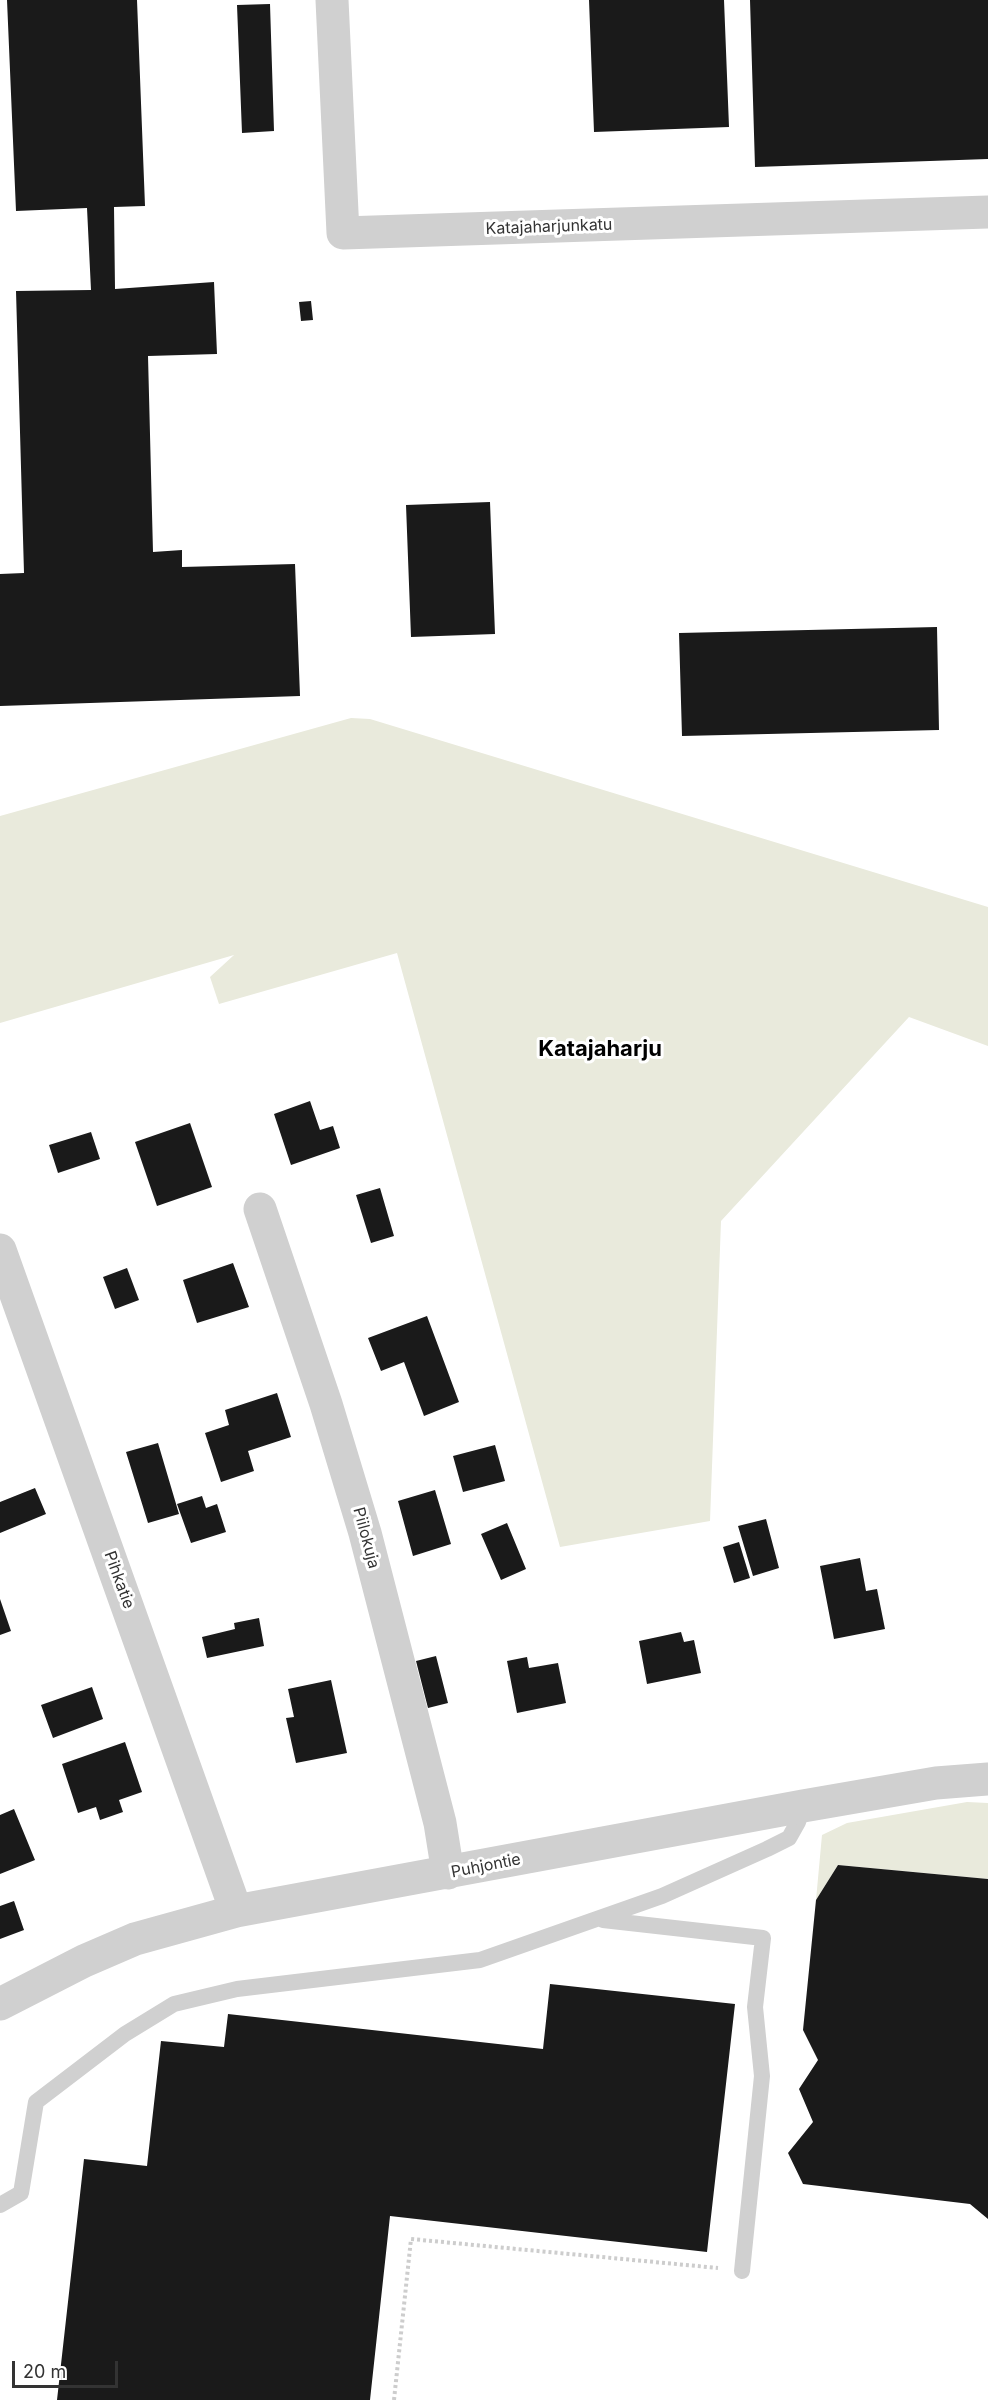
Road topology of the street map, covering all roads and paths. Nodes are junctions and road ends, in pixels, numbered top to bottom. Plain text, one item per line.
1 (332, 0) edge
2 (988, 212) edge
3 (260, 1209) dead end
4 (0, 1250) edge
5 (988, 1779) edge
6 (803, 1806) junction
7 (448, 1873) junction
8 (236, 1911) junction
9 (599, 1919) junction
10 (0, 2004) edge
11 (0, 2205) edge
12 (742, 2271) joint
13 (394, 2400) edge

1 - 2 street, Katajaharjunkatu
3 - 7 street, Piilokuja
4 - 8 street, Pihkatie
5 - 6 street, Puhjontie
6 - 7 street, Puhjontie
6 - 9 lane
7 - 8 street, Puhjontie
8 - 10 street, Puhjontie
9 - 11 lane
9 - 12 lane
12 - 13 path

